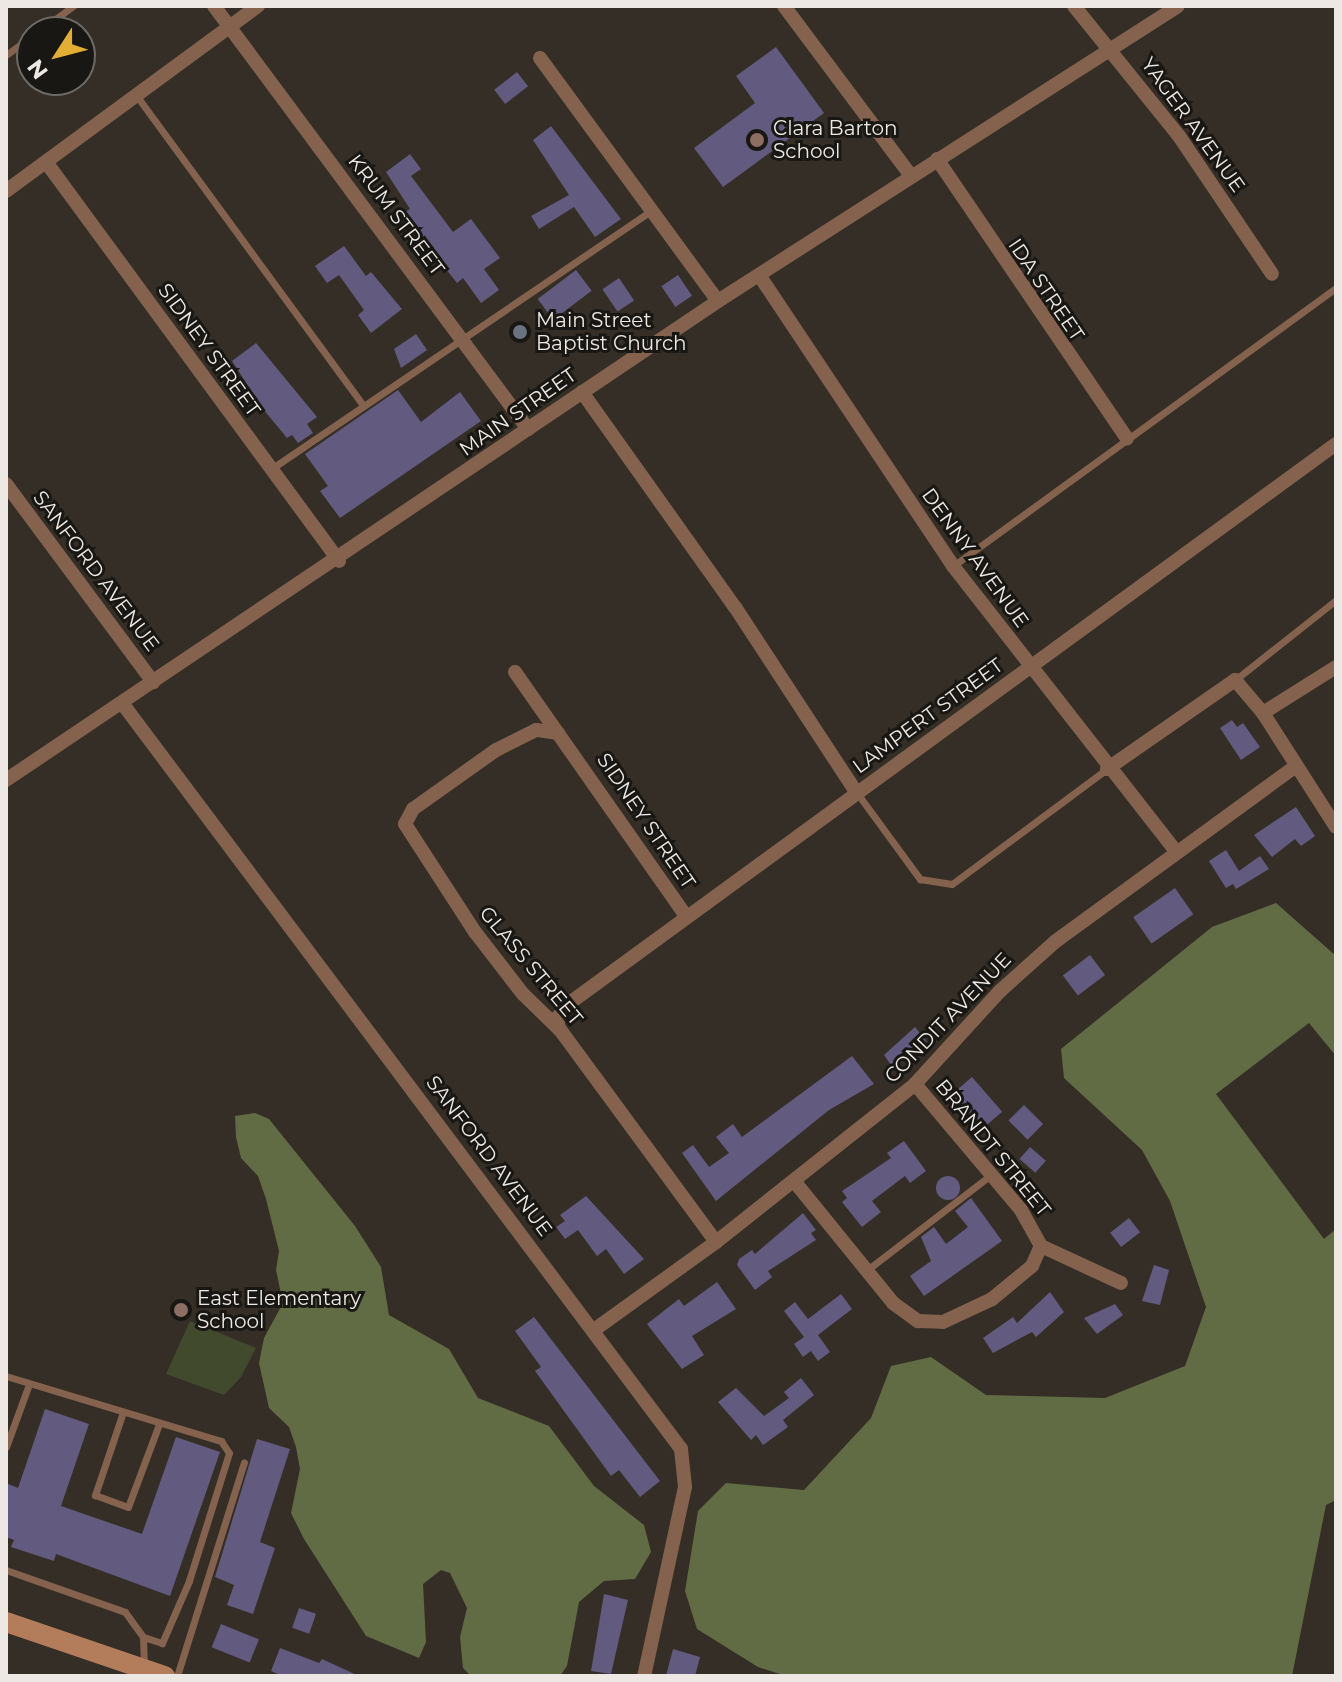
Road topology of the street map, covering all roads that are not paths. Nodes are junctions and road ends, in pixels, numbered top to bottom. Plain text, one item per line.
1 (214, 6) edge
2 (258, 6) edge
3 (784, 6) edge
4 (1074, 6) edge
5 (1178, 6) edge
6 (230, 26) junction
7 (1107, 51) junction
8 (540, 58) dead end
9 (136, 95) junction
10 (937, 159) junction
11 (46, 162) junction
12 (911, 176) junction
13 (6, 191) edge
14 (652, 210) junction
15 (1272, 274) dead end
16 (759, 275) junction
17 (1336, 288) edge
18 (718, 301) junction
19 (462, 338) junction
20 (582, 392) junction
21 (363, 405) junction
22 (528, 429) junction
23 (1127, 439) junction
24 (1336, 444) edge
25 (271, 469) junction
26 (6, 484) edge
27 (339, 561) junction
28 (953, 566) junction
29 (1336, 600) edge
30 (1336, 667) edge
31 (1030, 668) junction
32 (515, 672) dead end
33 (1235, 680) junction
34 (153, 682) junction
35 (122, 703) junction
36 (1263, 713) junction
37 (558, 733) junction
38 (1295, 767) junction
39 (1107, 769) junction
40 (6, 780) edge
41 (856, 792) junction
42 (1336, 827) edge
43 (1176, 851) junction
44 (686, 916) junction
45 (559, 1029) junction
46 (915, 1084) junction
47 (992, 1175) junction
48 (794, 1181) junction
49 (716, 1242) junction
50 (1041, 1246) junction
51 (866, 1271) junction
52 (1121, 1283) dead end
53 (594, 1330) junction
54 (6, 1376) edge
55 (29, 1384) junction
56 (123, 1412) junction
57 (159, 1424) junction
58 (6, 1447) edge
59 (244, 1462) dead end
60 (6, 1570) edge
61 (6, 1622) edge
62 (143, 1637) junction
63 (144, 1669) junction
64 (165, 1676) edge
65 (177, 1676) edge
66 (644, 1676) edge

1 - 6 street, KRUM STREET
2 - 6 street
3 - 12 street
4 - 7 street, YAGER AVENUE
5 - 7 street, MAIN STREET
6 - 9 street
6 - 19 street, KRUM STREET
7 - 10 street, MAIN STREET
7 - 15 street, YAGER AVENUE
8 - 14 street
9 - 11 street
9 - 21 lane
10 - 12 street, MAIN STREET
10 - 23 street, IDA STREET
11 - 13 street
11 - 25 street, SIDNEY STREET
12 - 16 street, MAIN STREET
14 - 18 street
14 - 19 lane
16 - 18 street, MAIN STREET
16 - 28 street, DENNY AVENUE
17 - 23 lane
18 - 20 street, MAIN STREET
19 - 21 lane
19 - 22 street, KRUM STREET
20 - 22 street, MAIN STREET
20 - 41 street
21 - 25 lane
22 - 27 street, MAIN STREET
23 - 28 lane
24 - 31 street, LAMPERT STREET
25 - 27 street, SIDNEY STREET
26 - 34 street, SANFORD AVENUE
27 - 34 street, MAIN STREET
28 - 31 street, DENNY AVENUE
29 - 33 lane
30 - 36 street
31 - 39 street, DENNY AVENUE
31 - 41 street, LAMPERT STREET
32 - 37 street, SIDNEY STREET
33 - 36 street
33 - 39 street
34 - 35 street, MAIN STREET
35 - 40 street, MAIN STREET
35 - 53 street, SANFORD AVENUE
36 - 38 street
37 - 44 street, SIDNEY STREET
37 - 45 street, GLASS STREET
38 - 42 street
38 - 43 street, CONDIT AVENUE
39 - 41 lane
39 - 43 street, DENNY AVENUE
41 - 44 street, LAMPERT STREET
43 - 46 street, CONDIT AVENUE
44 - 45 street, LAMPERT STREET
45 - 49 street, GLASS STREET
46 - 47 street, BRANDT STREET
46 - 48 street, CONDIT AVENUE
47 - 50 street, BRANDT STREET
47 - 51 lane
48 - 49 street, CONDIT AVENUE
48 - 51 street
49 - 53 street, CONDIT AVENUE
50 - 51 street
50 - 52 street, BRANDT STREET
53 - 66 street, SANFORD AVENUE
54 - 55 lane
55 - 56 lane
55 - 58 lane
56 - 57 lane
56 - 57 lane
57 - 62 lane
59 - 65 lane
60 - 62 lane
61 - 63 main road
62 - 63 lane
63 - 64 main road

